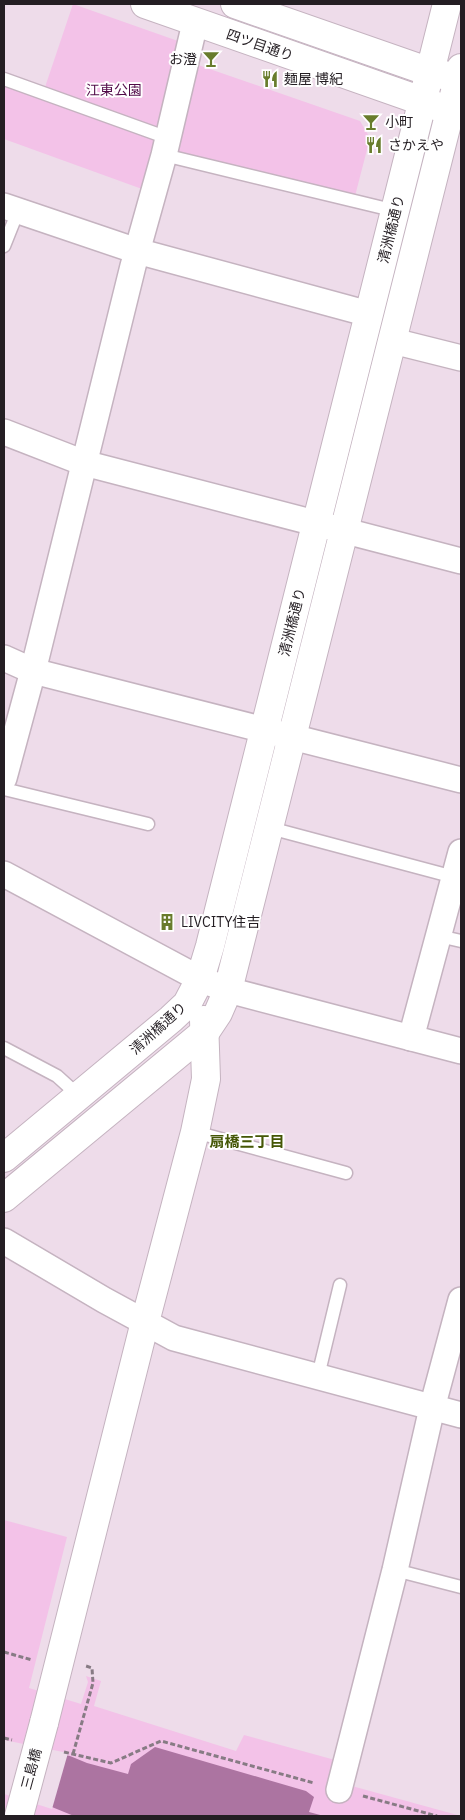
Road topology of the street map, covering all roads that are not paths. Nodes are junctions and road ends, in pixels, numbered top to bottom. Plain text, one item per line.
1 (144, 4) edge
2 (235, 4) edge
3 (447, 4) edge
4 (195, 22) junction
5 (430, 72) junction
6 (460, 75) edge
7 (4, 78) edge
8 (423, 101) junction
9 (456, 113) edge
10 (166, 146) junction
11 (11, 208) edge
12 (396, 211) junction
13 (4, 246) edge
14 (137, 251) junction
15 (369, 314) junction
16 (393, 341) junction
17 (461, 358) edge
18 (4, 432) edge
19 (84, 464) junction
20 (317, 524) junction
21 (344, 531) junction
22 (461, 561) edge
23 (4, 658) edge
24 (33, 672) junction
25 (265, 730) junction
26 (293, 737) junction
27 (4, 778) edge
28 (461, 780) edge
29 (4, 789) edge
30 (148, 824) dead end
31 (270, 828) junction
32 (461, 852) edge
33 (4, 874) edge
34 (454, 878) junction
35 (450, 938) edge
36 (200, 979) junction
37 (228, 990) junction
38 (206, 1032) junction
39 (411, 1038) junction
40 (4, 1048) edge
41 (461, 1051) edge
42 (79, 1096) junction
43 (195, 1132) junction
44 (4, 1158) edge
45 (346, 1173) dead end
46 (4, 1198) edge
47 (4, 1241) edge
48 (340, 1286) dead end
49 (461, 1300) edge
50 (145, 1322) junction
51 (318, 1376) junction
52 (432, 1408) junction
53 (461, 1415) edge
54 (395, 1570) junction
55 (461, 1587) edge
56 (339, 1790) road end
57 (19, 1816) edge

1 - 4 main road, 四ツ目通り
2 - 5 main road
3 - 5 main road, 清洲橋通り
4 - 8 main road, 四ツ目通り
4 - 10 street
5 - 6 main road
5 - 8 main road, 清洲橋通り
6 - 9 main road, 清洲橋通り
7 - 10 lane
8 - 9 main road, 四ツ目通り
8 - 12 main road, 清洲橋通り
9 - 16 main road, 清洲橋通り
10 - 12 lane
10 - 14 street
11 - 13 lane
11 - 14 street
12 - 15 main road, 清洲橋通り
14 - 15 street
14 - 19 street
15 - 20 main road, 清洲橋通り
16 - 17 street
16 - 21 main road, 清洲橋通り
18 - 19 street
19 - 20 street
19 - 24 street
20 - 21 street
20 - 25 main road, 清洲橋通り
21 - 22 street
21 - 26 main road, 清洲橋通り
23 - 24 street
24 - 25 street
24 - 27 street
25 - 26 street
25 - 36 main road, 清洲橋通り
26 - 28 street
26 - 31 main road, 清洲橋通り
29 - 30 lane
31 - 34 lane
31 - 37 main road, 清洲橋通り
32 - 34 street
33 - 36 street
34 - 35 street
35 - 39 street
36 - 37 street
36 - 38 main road, 三島橋
36 - 42 main road, 清洲橋通り
37 - 38 main road, 清洲橋通り
37 - 39 street
38 - 43 main road, 三島橋
38 - 46 main road, 清洲橋通り
39 - 41 street
40 - 42 lane
42 - 44 main road, 清洲橋通り
43 - 45 lane
43 - 50 main road, 三島橋
47 - 50 street
48 - 51 lane
49 - 52 street
50 - 51 street
50 - 57 main road, 三島橋, bridge
51 - 52 street
52 - 53 street
52 - 54 street
54 - 55 lane
54 - 56 street

